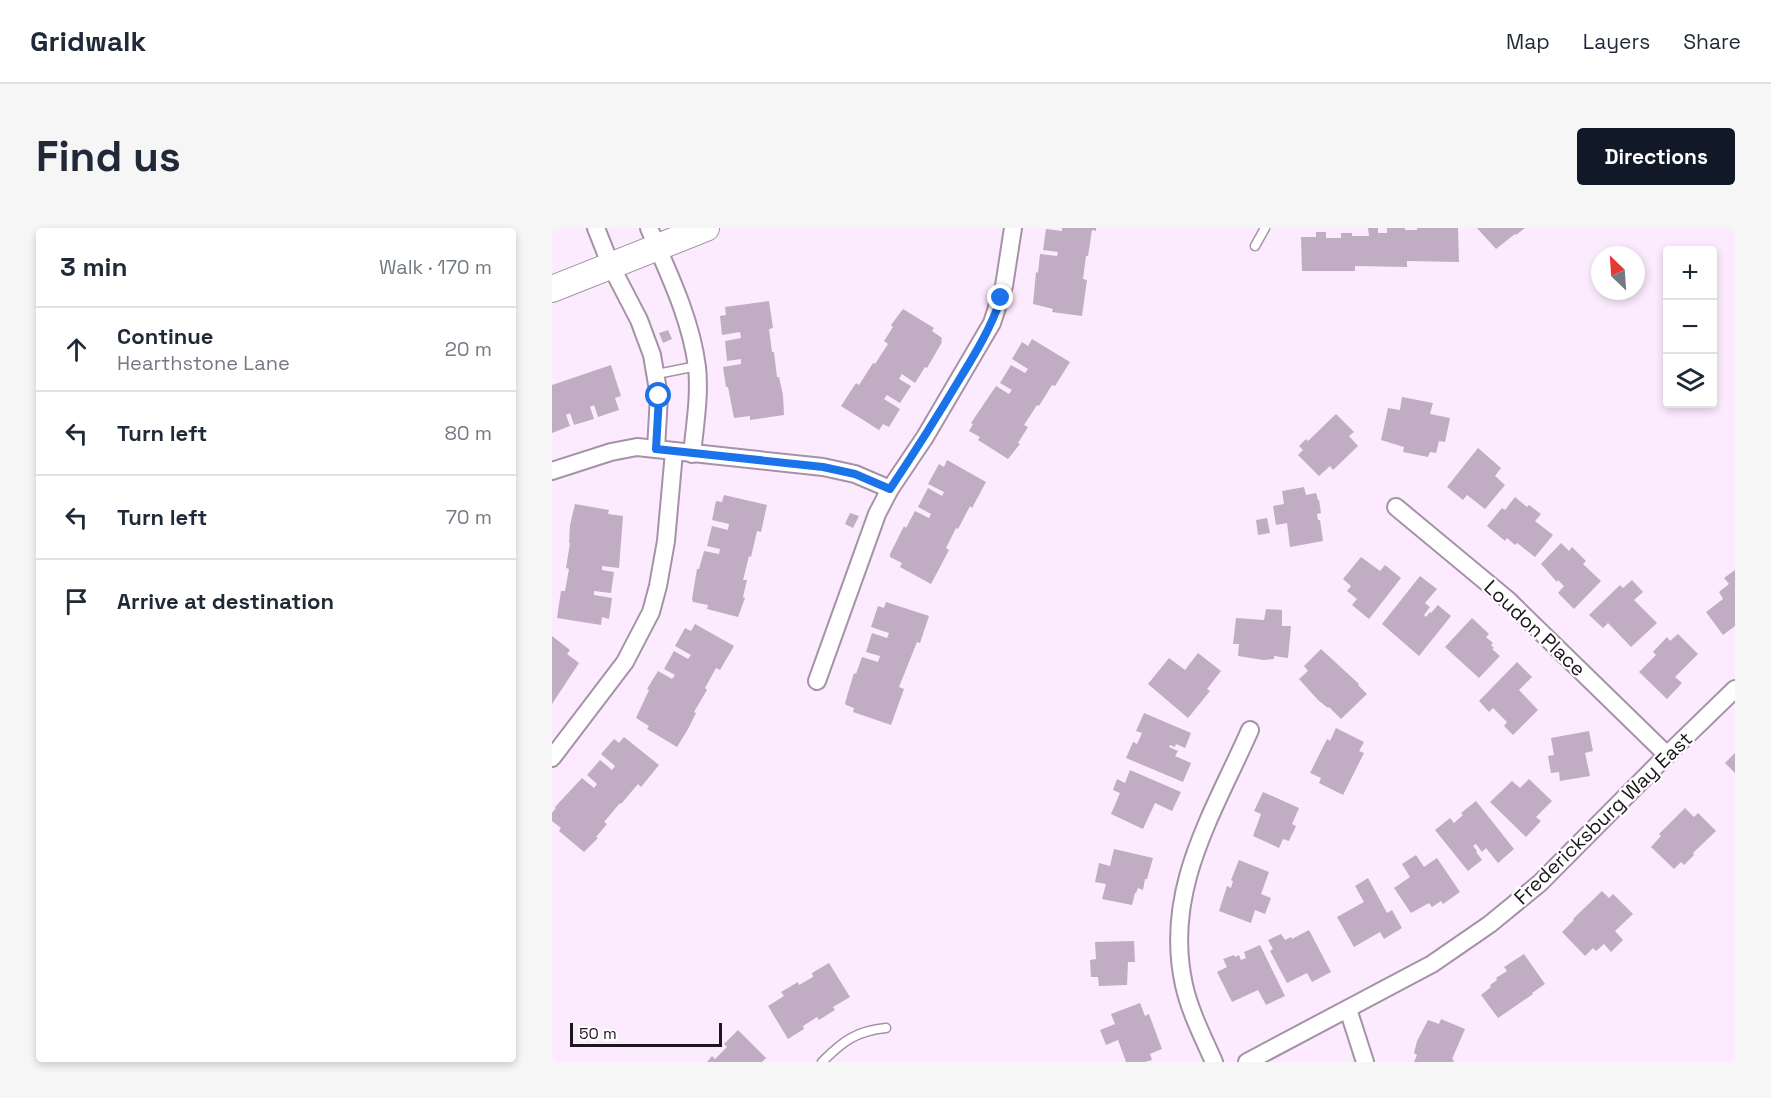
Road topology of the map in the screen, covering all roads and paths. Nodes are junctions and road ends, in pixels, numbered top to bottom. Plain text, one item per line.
1 (596, 228) edge
2 (706, 228) edge
3 (1013, 228) edge
4 (1265, 228) edge
5 (653, 237) edge
6 (1255, 246) dead end
7 (611, 266) junction
8 (552, 289) edge
9 (697, 366) junction
10 (657, 374) junction
11 (656, 449) junction
12 (674, 452) junction
13 (692, 454) junction
14 (552, 471) edge
15 (890, 489) junction
16 (1396, 507) dead end
17 (817, 681) dead end
18 (1735, 689) edge
19 (1250, 730) dead end
20 (1667, 755) junction
21 (552, 758) edge
22 (1348, 1009) junction
23 (886, 1028) dead end
24 (822, 1062) edge
25 (1214, 1062) edge
26 (1247, 1062) edge
27 (1365, 1062) edge

1 - 7 street
2 - 5 main road
3 - 15 street
4 - 6 lane
5 - 7 main road
5 - 9 street
7 - 8 main road
7 - 10 street
9 - 10 lane
9 - 13 street
10 - 11 street
11 - 12 street
11 - 14 street
12 - 13 street
12 - 21 street
13 - 15 street
15 - 17 street
16 - 20 street, Loudon Place
18 - 20 street, Fredericksburg Way East
19 - 25 street
20 - 22 street, Fredericksburg Way East
22 - 26 street, Fredericksburg Way East
22 - 27 street
23 - 24 lane

